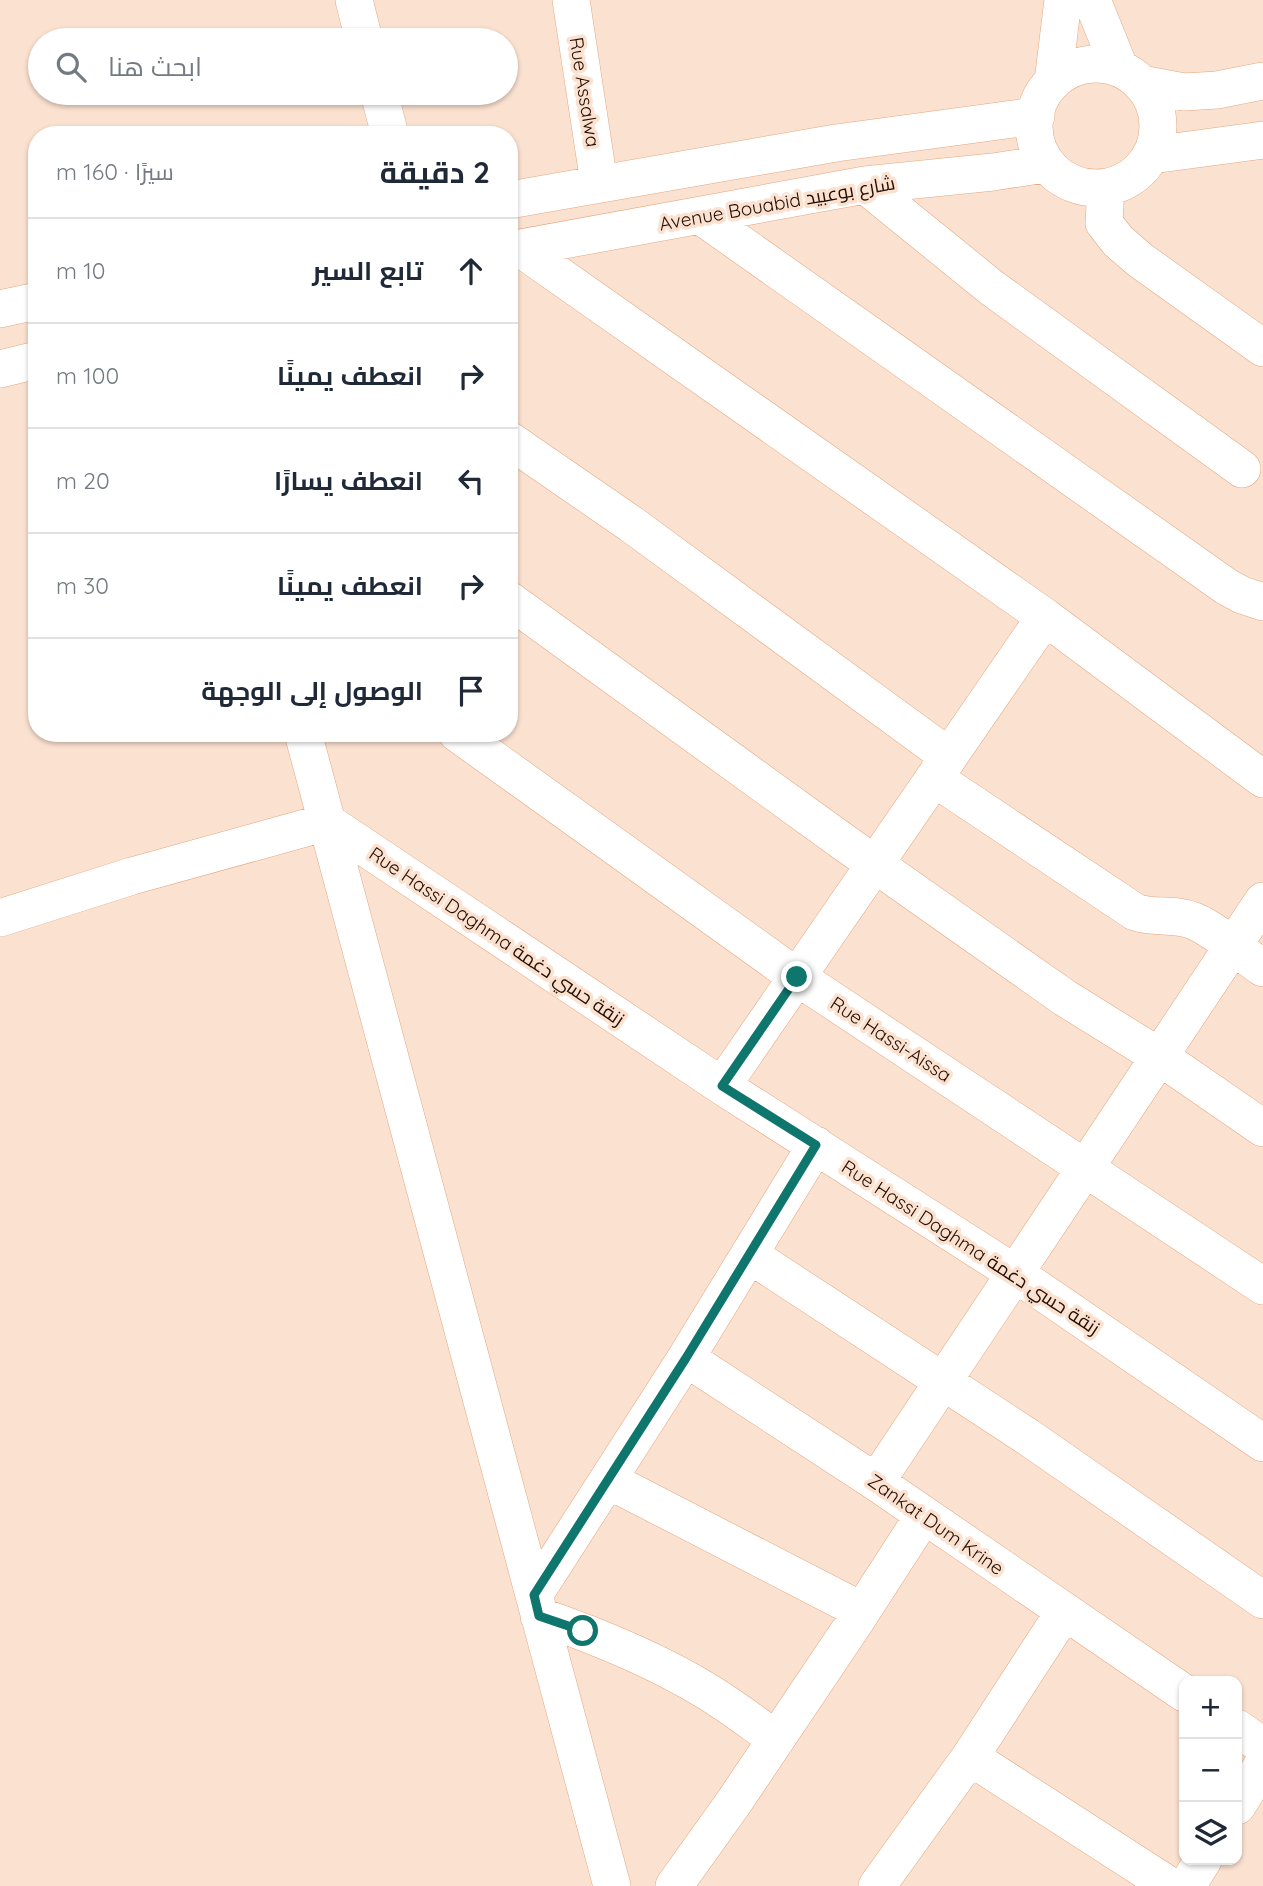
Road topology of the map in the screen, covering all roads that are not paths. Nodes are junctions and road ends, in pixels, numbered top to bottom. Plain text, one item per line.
1 (354, 0) edge
2 (572, 0) edge
3 (1063, 0) edge
4 (1092, 0) edge
5 (362, 28) edge
6 (1130, 76) junction
7 (1263, 80) edge
8 (1053, 82) junction
9 (382, 105) edge
10 (1036, 116) junction
11 (388, 126) edge
12 (1263, 140) edge
13 (1152, 155) junction
14 (1045, 164) junction
15 (600, 183) junction
16 (864, 185) junction
17 (1106, 187) junction
18 (518, 198) edge
19 (701, 216) junction
20 (518, 248) edge
21 (518, 251) edge
22 (28, 303) edge
23 (0, 309) edge
24 (1263, 348) edge
25 (28, 362) edge
26 (0, 369) edge
27 (518, 446) edge
28 (1242, 469) dead end
29 (1263, 602) edge
30 (518, 606) edge
31 (1045, 617) junction
32 (305, 742) edge
33 (470, 742) edge
34 (941, 767) junction
35 (1263, 779) edge
36 (327, 822) junction
37 (875, 864) junction
38 (1263, 901) edge
39 (0, 918) edge
40 (1232, 947) junction
41 (1263, 968) edge
42 (797, 977) junction
43 (1160, 1057) junction
44 (722, 1086) junction
45 (1263, 1128) edge
46 (816, 1145) junction
47 (1084, 1167) junction
48 (750, 1255) junction
49 (1016, 1273) junction
50 (1263, 1286) edge
51 (686, 1358) junction
52 (943, 1381) junction
53 (1263, 1443) edge
54 (608, 1480) junction
55 (876, 1482) junction
56 (924, 1515) junction
57 (1263, 1600) edge
58 (537, 1606) junction
59 (862, 1611) junction
60 (1064, 1612) junction
61 (1179, 1690) edge
62 (775, 1739) junction
63 (1241, 1739) edge
64 (970, 1757) junction
65 (1256, 1775) edge
66 (1200, 1865) edge
67 (894, 1880) edge
68 (612, 1886) edge
69 (674, 1886) edge
70 (1170, 1886) edge
71 (1187, 1886) edge

1 - 5 street
2 - 15 street, Rue Assalwa
3 - 8 street
4 - 6 street
6 - 7 street
6 - 8 street
6 - 13 street
8 - 10 street
9 - 11 street
10 - 14 street
10 - 15 street
12 - 13 street
13 - 17 street
14 - 16 street, Avenue Bouabid شارع بوعبيد
14 - 17 street
15 - 18 street
16 - 19 street, Avenue Bouabid شارع بوعبيد
16 - 28 street
17 - 24 street
19 - 20 street, Avenue Bouabid شارع بوعبيد
19 - 29 street
21 - 31 street
22 - 23 street
25 - 26 street
27 - 34 street
30 - 37 street
31 - 34 street
31 - 35 street
32 - 36 street
33 - 42 street, Rue Hassi-Aissa
34 - 37 street
34 - 40 street
36 - 39 street
36 - 44 street, Rue Hassi Daghma زنقة حسي دغمة
36 - 58 street
37 - 42 street
37 - 43 street
38 - 40 street
40 - 41 street
40 - 43 street
42 - 44 street
42 - 47 street, Rue Hassi-Aissa
43 - 45 street
43 - 47 street
44 - 46 street, Rue Hassi Daghma زنقة حسي دغمة
46 - 48 street
46 - 49 street, Rue Hassi Daghma زنقة حسي دغمة
47 - 49 street
47 - 50 street, Rue Hassi-Aissa
48 - 51 street
48 - 52 street
49 - 52 street
49 - 53 street, Rue Hassi Daghma زنقة حسي دغمة
51 - 54 street
51 - 55 street, Zankat Dum Krine
52 - 55 street
52 - 57 street
54 - 58 street
54 - 59 street
55 - 56 street, Zankat Dum Krine
56 - 59 street
56 - 60 street, Zankat Dum Krine
58 - 62 street
58 - 68 street
59 - 62 street
60 - 61 street, Zankat Dum Krine
60 - 64 street
62 - 69 street
63 - 65 street
64 - 67 street
64 - 70 street
66 - 71 street

